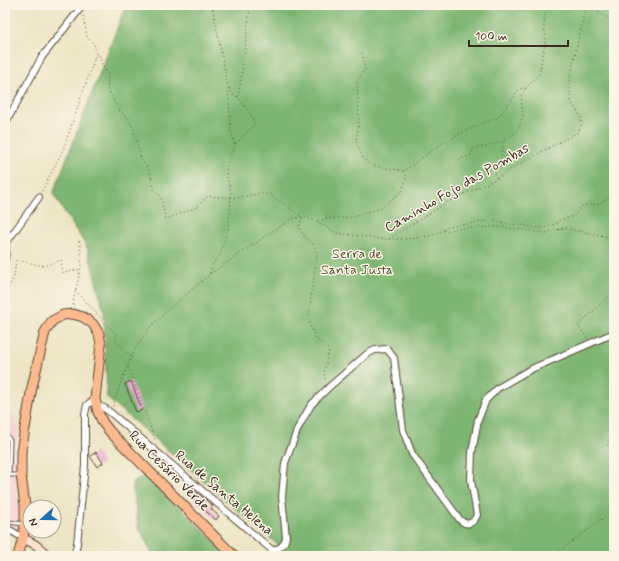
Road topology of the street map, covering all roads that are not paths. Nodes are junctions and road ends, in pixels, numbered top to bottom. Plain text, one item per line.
1 (83, 5) edge
2 (5, 124) edge
3 (39, 197) road end
4 (5, 241) edge
5 (5, 259) edge
6 (614, 333) edge
7 (96, 403) junction
8 (5, 434) edge
9 (21, 475) junction
10 (25, 499) edge
11 (5, 520) edge
12 (22, 524) edge
13 (5, 527) edge
14 (22, 537) edge
15 (23, 539) edge
16 (25, 539) edge
17 (272, 550) junction
18 (18, 556) edge
19 (49, 556) edge
20 (74, 556) edge
21 (234, 556) edge
22 (279, 556) edge

1 - 2 street
3 - 4 street
4 - 5 street
6 - 17 street
7 - 9 main road
7 - 17 street, Rua de Santa Helena
7 - 20 street
7 - 21 main road, Rua Cesário Verde
8 - 9 lane
9 - 10 main road
11 - 12 lane
13 - 14 street
15 - 18 main road
16 - 19 street
17 - 22 street, Rua de Santa Helena

